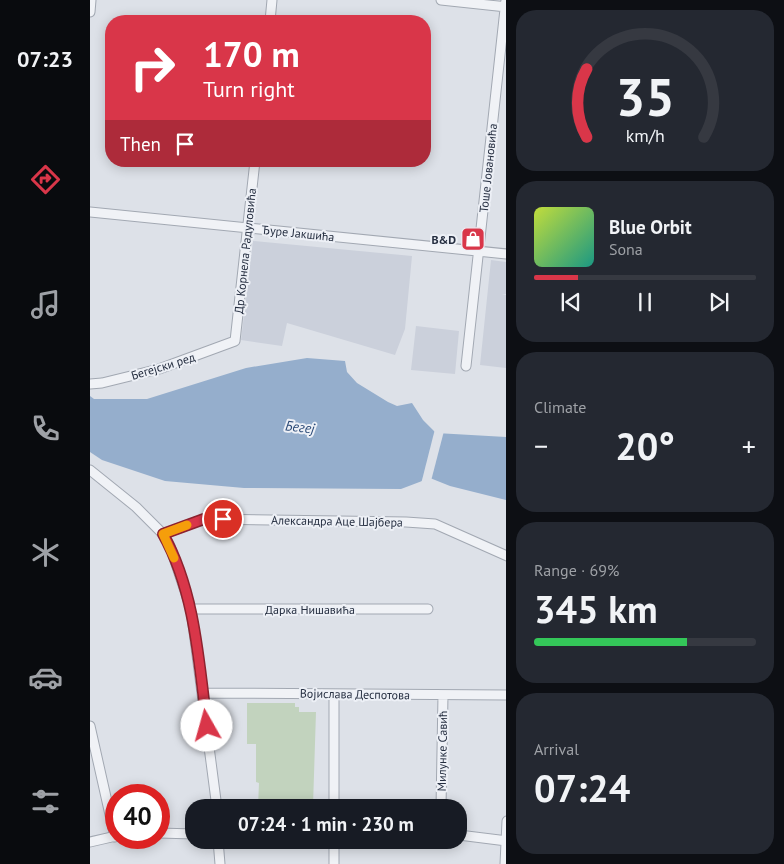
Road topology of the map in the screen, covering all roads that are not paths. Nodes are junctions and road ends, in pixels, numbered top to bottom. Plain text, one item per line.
1 (91, 0) edge
2 (272, 0) edge
3 (440, 0) edge
4 (506, 5) edge
5 (90, 12) edge
6 (271, 15) edge
7 (254, 167) edge
8 (90, 212) edge
9 (248, 227) junction
10 (479, 251) junction
11 (506, 254) edge
12 (235, 341) joint
13 (466, 366) dead end
14 (90, 384) edge
15 (90, 470) edge
16 (163, 534) junction
17 (506, 556) edge
18 (428, 608) dead end
19 (191, 609) junction
20 (203, 692) junction
21 (334, 694) junction
22 (443, 695) junction
23 (506, 695) edge
24 (90, 726) edge
25 (105, 789) edge
26 (216, 799) edge
27 (334, 799) edge
28 (440, 799) edge
29 (506, 821) edge
30 (170, 833) edge
31 (185, 834) edge
32 (467, 836) edge
33 (105, 839) edge
34 (506, 841) edge
35 (90, 842) edge
36 (219, 849) edge
37 (334, 849) edge
38 (220, 864) edge
39 (334, 864) edge
40 (506, 864) edge

1 - 5 street
2 - 6 street
3 - 4 street
4 - 10 street, Тоше Јовановића
7 - 9 street, Др Корнела Радуловића
8 - 9 street, Ђуре Јакшића
9 - 10 street, Ђуре Јакшића
9 - 12 street, Др Корнела Радуловића
10 - 11 street, Ђуре Јакшића
10 - 13 street, Тоше Јовановића
12 - 14 street, Бегејски ред
15 - 16 street
16 - 17 street, Александра Аце Шајбера
16 - 19 street
18 - 19 street, Дарка Нишавића
19 - 20 street
20 - 21 street, Војислава Деспотова
20 - 26 street
21 - 22 street, Војислава Деспотова
21 - 27 street
22 - 23 street, Војислава Деспотова
22 - 28 street, Милунке Савић
24 - 25 street
29 - 34 street
30 - 31 street
32 - 34 street
33 - 35 street
34 - 40 street
36 - 38 street
37 - 39 street

